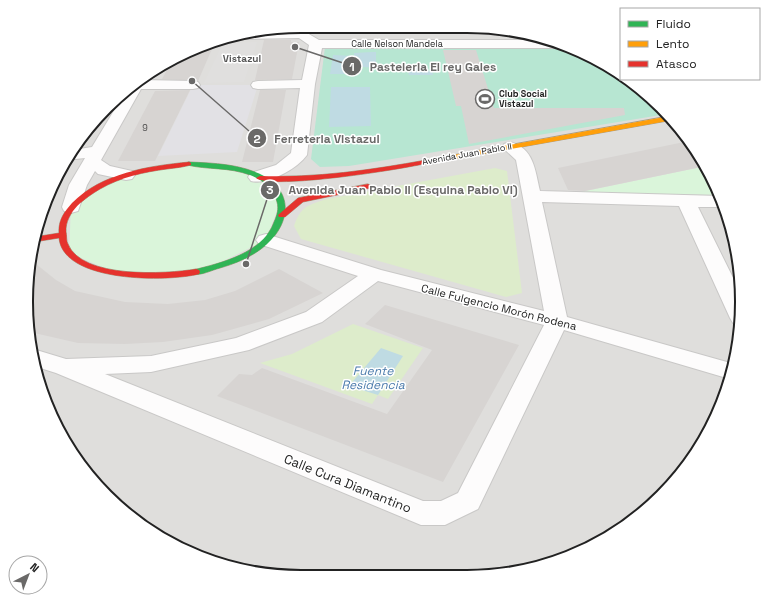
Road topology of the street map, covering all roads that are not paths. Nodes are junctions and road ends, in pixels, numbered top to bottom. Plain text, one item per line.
1 (306, 33) edge
2 (504, 35) edge
3 (538, 43) edge
4 (316, 44) junction
5 (506, 44) junction
6 (308, 84) junction
7 (142, 85) edge
8 (193, 85) dead end
9 (258, 85) dead end
10 (131, 94) edge
11 (664, 120) edge
12 (76, 156) edge
13 (95, 156) junction
14 (519, 156) junction
15 (126, 175) junction
16 (259, 177) junction
17 (379, 185) dead end
18 (532, 196) junction
19 (686, 201) junction
20 (716, 202) edge
21 (71, 207) junction
22 (282, 215) junction
23 (60, 235) junction
24 (40, 239) edge
25 (266, 240) junction
26 (374, 274) junction
27 (735, 305) edge
28 (557, 320) junction
29 (39, 359) edge
30 (65, 366) junction
31 (726, 370) edge

1 - 4 street
2 - 5 street
3 - 5 street, Calle Nelson Mandela
4 - 5 street, Calle Nelson Mandela
4 - 6 street
6 - 9 street
6 - 16 street
7 - 8 street
10 - 13 street
11 - 14 main road, Avenida Juan Pablo II
12 - 13 street
13 - 15 street
13 - 21 street
14 - 16 main road, Avenida Juan Pablo II
14 - 18 street
15 - 16 main road
15 - 21 main road
16 - 22 main road
17 - 22 main road
18 - 19 street
18 - 28 street
19 - 20 street
19 - 27 street
21 - 23 main road
22 - 25 main road
23 - 24 main road
23 - 25 main road
25 - 26 street, Calle Fulgencio Morón Rodena
26 - 28 street, Calle Fulgencio Morón Rodena
26 - 30 street
28 - 30 street, Calle Cura Diamantino
28 - 31 street, Calle Fulgencio Morón Rodena
29 - 30 street

